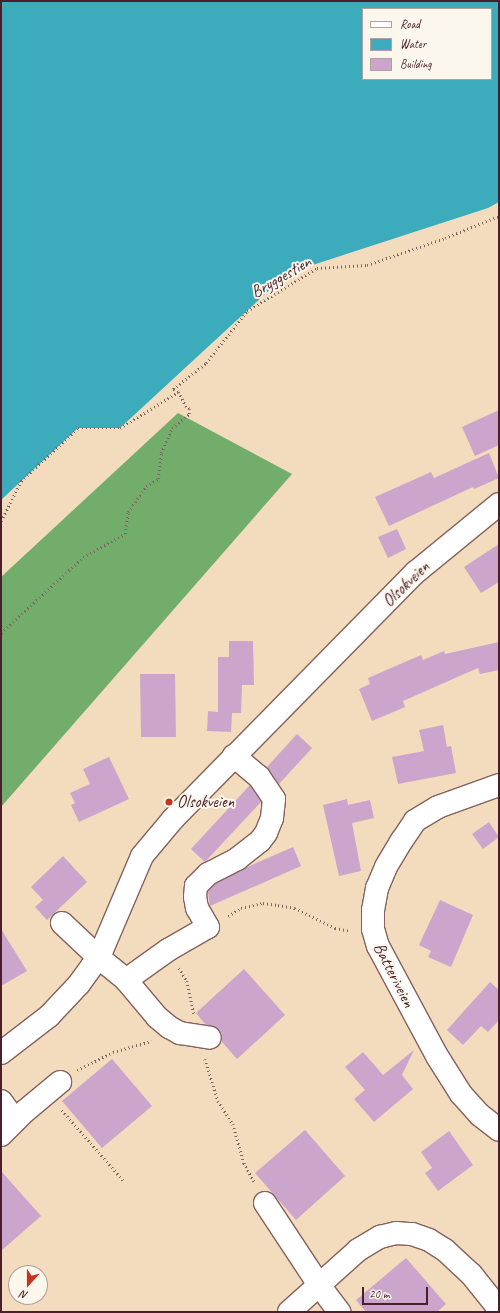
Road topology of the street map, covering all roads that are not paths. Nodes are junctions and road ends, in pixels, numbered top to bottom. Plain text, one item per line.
1 (499, 504) edge
2 (234, 756) junction
3 (499, 785) edge
4 (62, 923) dead end
5 (98, 957) junction
6 (126, 980) junction
7 (197, 1036) road end
8 (1, 1053) edge
9 (54, 1087) road end
10 (1, 1102) edge
11 (8, 1128) edge
12 (499, 1130) edge
13 (265, 1202) road end
14 (319, 1285) junction
15 (499, 1308) edge
16 (289, 1312) edge
17 (339, 1312) edge

1 - 2 street, Olsokveien
2 - 5 street, Olsokveien
2 - 6 street
3 - 12 street, Batteriveien
4 - 5 street
5 - 6 street
5 - 8 street, Olsokveien
6 - 7 street
9 - 11 street
10 - 11 street
13 - 14 street
14 - 15 street
14 - 16 street
14 - 17 street

